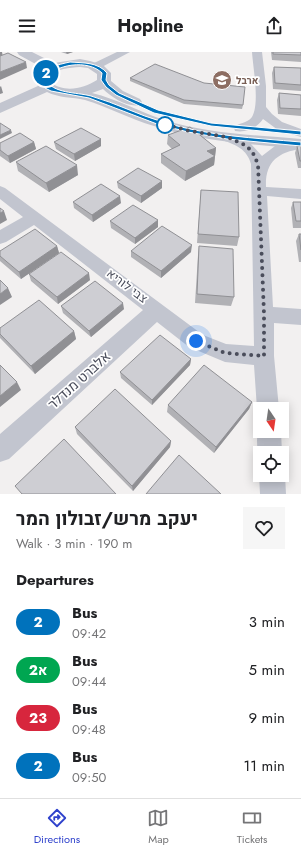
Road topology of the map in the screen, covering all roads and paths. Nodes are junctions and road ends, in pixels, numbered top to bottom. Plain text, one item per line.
1 (22, 52) edge
2 (125, 52) edge
3 (257, 52) edge
4 (96, 66) junction
5 (258, 66) junction
6 (272, 67) dead end
7 (53, 68) junction
8 (104, 80) junction
9 (46, 87) junction
10 (72, 92) junction
11 (260, 106) junction
12 (0, 109) edge
13 (240, 128) junction
14 (301, 133) edge
15 (227, 137) junction
16 (301, 144) edge
17 (260, 182) junction
18 (0, 191) edge
19 (301, 194) edge
20 (35, 217) junction
21 (0, 238) edge
22 (157, 310) junction
23 (264, 314) junction
24 (301, 317) edge
25 (264, 356) junction
26 (267, 402) edge
27 (0, 450) edge
28 (272, 482) edge
29 (273, 494) edge

1 - 7 street
2 - 4 street
3 - 5 street
4 - 7 street
4 - 8 street
5 - 6 street
5 - 11 street
7 - 9 street
8 - 10 street
8 - 13 street
9 - 10 street
9 - 12 street
10 - 15 street
11 - 13 street
11 - 14 street
13 - 14 street
15 - 16 street
15 - 17 street
16 - 17 street
17 - 19 street
17 - 23 street
18 - 20 street, צבי לוריא
20 - 21 street
20 - 22 street, צבי לוריא
22 - 25 street, צבי לוריא
22 - 27 street, אלברט מנדלר
23 - 24 street
23 - 25 street
25 - 26 street
28 - 29 street

